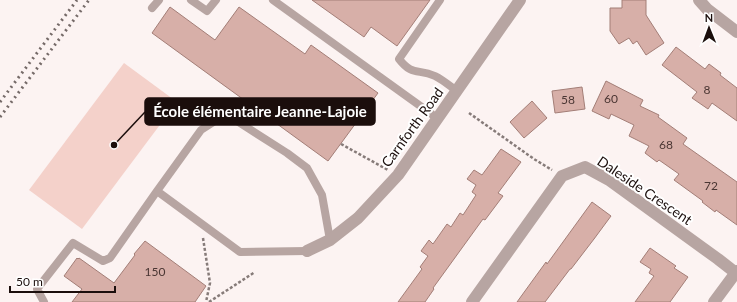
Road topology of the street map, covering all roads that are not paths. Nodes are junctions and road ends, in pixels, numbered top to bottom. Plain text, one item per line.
1 (159, 0) edge
2 (190, 0) edge
3 (216, 0) edge
4 (273, 0) edge
5 (440, 0) edge
6 (520, 0) edge
7 (699, 0) edge
8 (152, 8) dead end
9 (737, 32) edge
10 (457, 90) junction
11 (437, 118) junction
12 (157, 191) junction
13 (330, 240) junction
14 (307, 251) joint
15 (736, 272) edge
16 (44, 302) edge
17 (472, 302) edge
18 (714, 302) edge

1 - 8 lane
2 - 3 lane
4 - 11 lane
5 - 10 lane
6 - 10 street, Carnforth Road
7 - 9 street
10 - 11 street, Carnforth Road
11 - 13 street, Carnforth Road
12 - 13 lane
12 - 14 lane
12 - 16 lane
13 - 14 street, Carnforth Road
15 - 17 street, Daleside Crescent
15 - 18 street

